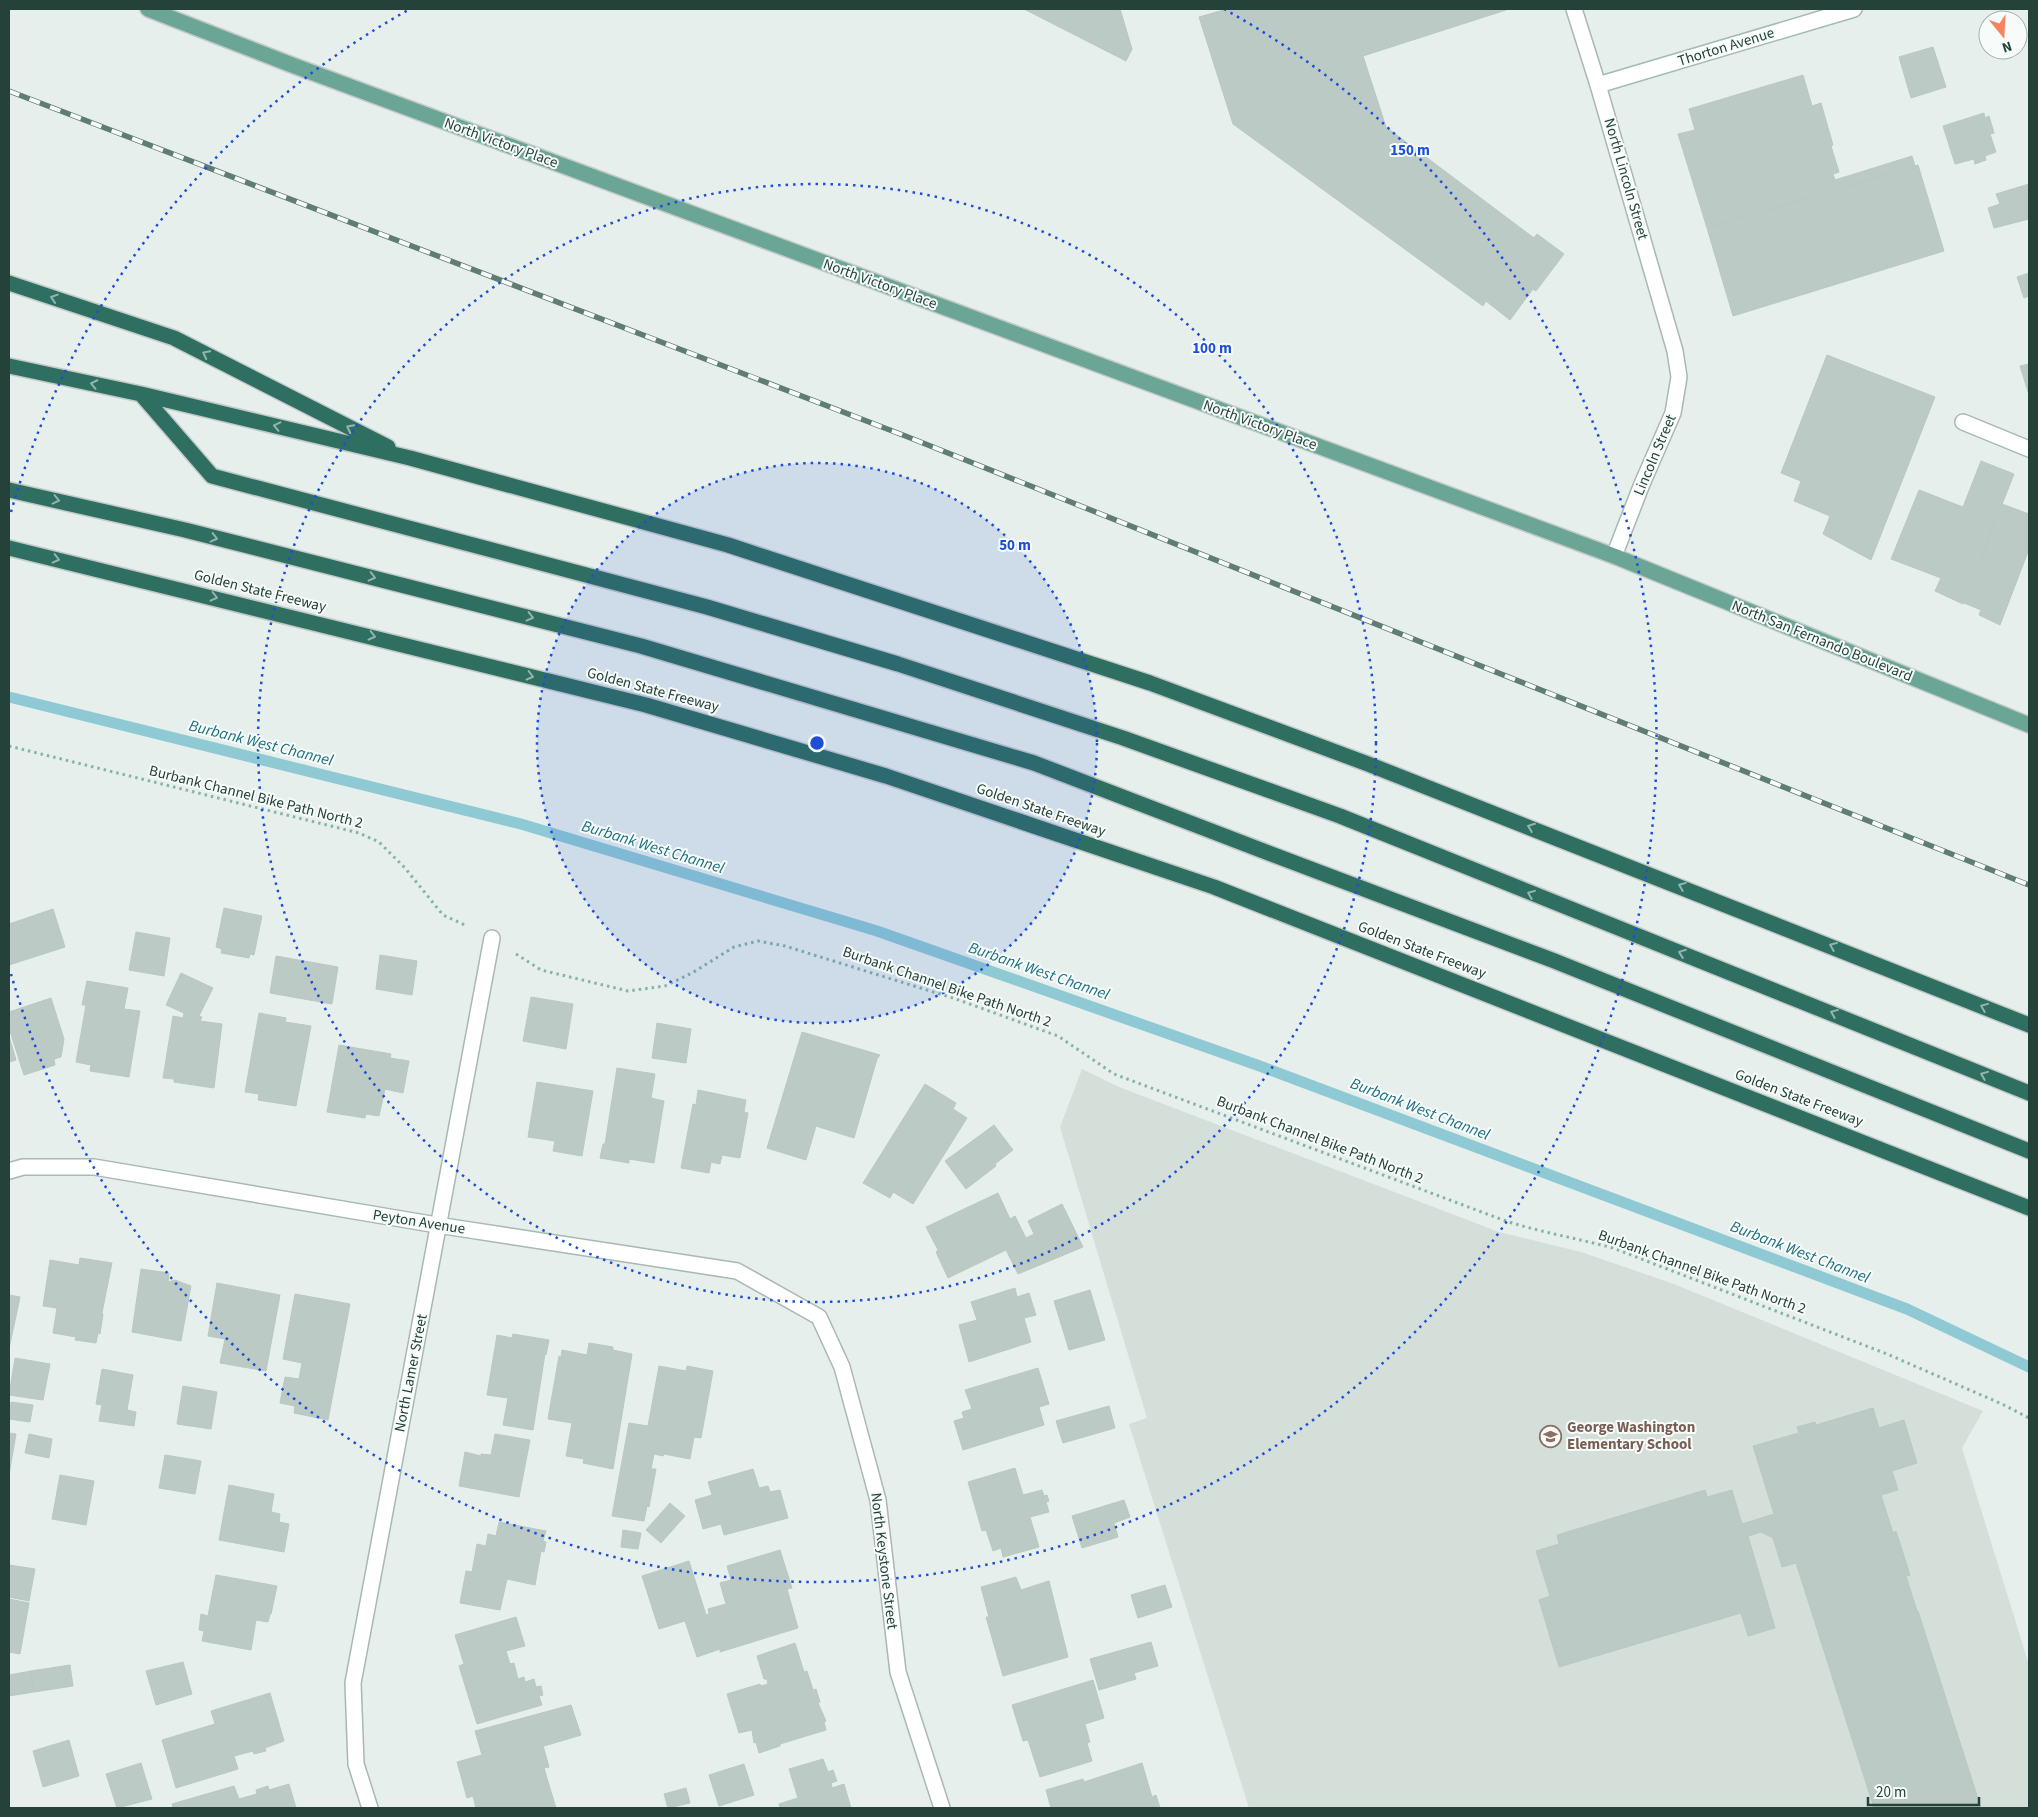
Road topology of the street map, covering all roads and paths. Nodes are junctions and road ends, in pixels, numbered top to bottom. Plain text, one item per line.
1 (148, 9) edge
2 (1574, 9) edge
3 (1854, 9) edge
4 (1598, 85) junction
5 (9, 283) edge
6 (1675, 351) joint
7 (9, 366) edge
8 (142, 394) junction
9 (1962, 422) dead end
10 (2029, 448) edge
11 (410, 458) junction
12 (9, 490) edge
13 (9, 548) edge
14 (1614, 556) junction
15 (2029, 725) edge
16 (9, 746) edge
17 (492, 938) junction
18 (2029, 1025) edge
19 (2029, 1093) edge
20 (2029, 1151) edge
21 (9, 1171) edge
22 (2029, 1208) edge
23 (437, 1225) junction
24 (818, 1317) joint
25 (2029, 1418) edge
26 (370, 1808) edge
27 (942, 1808) edge

1 - 14 main road, North Victory Place
2 - 4 street, North Lincoln Street
3 - 4 street, Thorton Avenue
4 - 6 street, North Lincoln Street
11 -> 5 highway
6 - 14 street, Lincoln Street
8 -> 7 highway
11 -> 8 highway
19 -> 8 highway
9 - 10 street
18 -> 11 highway
12 -> 20 highway
13 -> 22 highway, Golden State Freeway
14 - 15 main road, North San Fernando Boulevard
16 - 17 path, Burbank Channel Bike Path North 2
17 - 23 street, North Lamer Street
17 - 25 path, Burbank Channel Bike Path North 2
21 - 23 street, Peyton Avenue
23 - 24 street, Peyton Avenue
23 - 26 street, North Lamer Street
24 - 27 street, North Keystone Street

